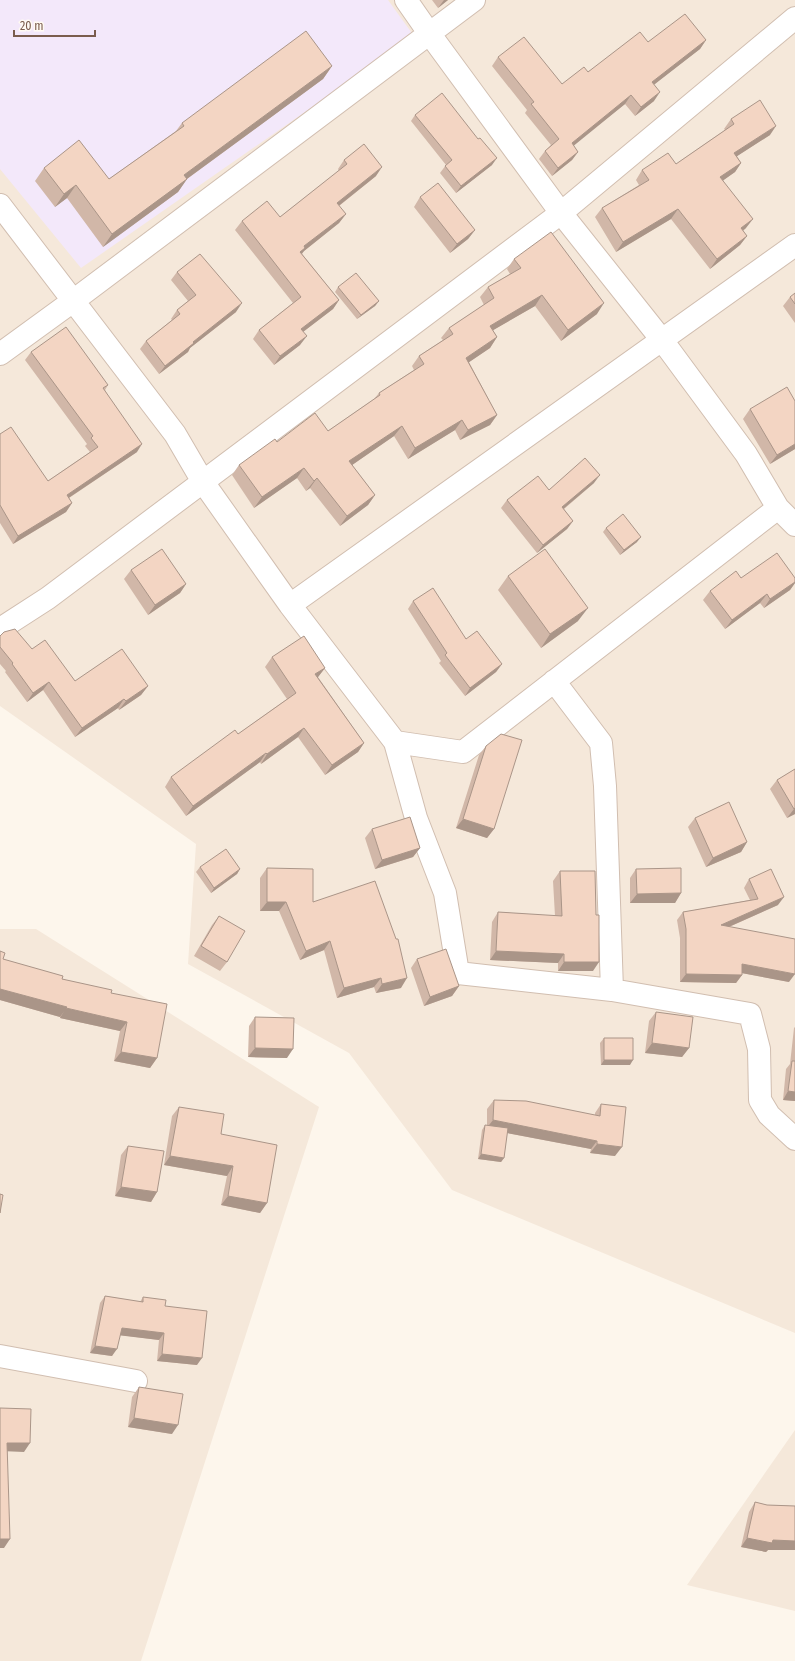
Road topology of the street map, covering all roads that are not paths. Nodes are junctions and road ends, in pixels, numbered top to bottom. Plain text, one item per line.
1 (406, 0) edge
2 (474, 0) edge
3 (795, 18) edge
4 (429, 33) junction
5 (0, 206) edge
6 (561, 213) junction
7 (795, 244) edge
8 (73, 301) junction
9 (662, 340) junction
10 (0, 354) edge
11 (203, 482) junction
12 (778, 508) junction
13 (795, 525) edge
14 (290, 605) junction
15 (0, 629) edge
16 (554, 681) junction
17 (395, 742) junction
18 (612, 990) junction
19 (795, 1139) edge
20 (0, 1356) edge
21 (136, 1381) dead end

1 - 4 street
2 - 4 street
3 - 6 street
4 - 6 street
4 - 8 street
5 - 8 street
6 - 9 street
6 - 11 street
7 - 9 street
8 - 10 street
8 - 11 street
9 - 12 street
9 - 14 street
11 - 14 street
11 - 15 street
12 - 13 street
12 - 16 street
14 - 17 street
16 - 17 street
16 - 18 street
17 - 18 street
18 - 19 street
20 - 21 street

